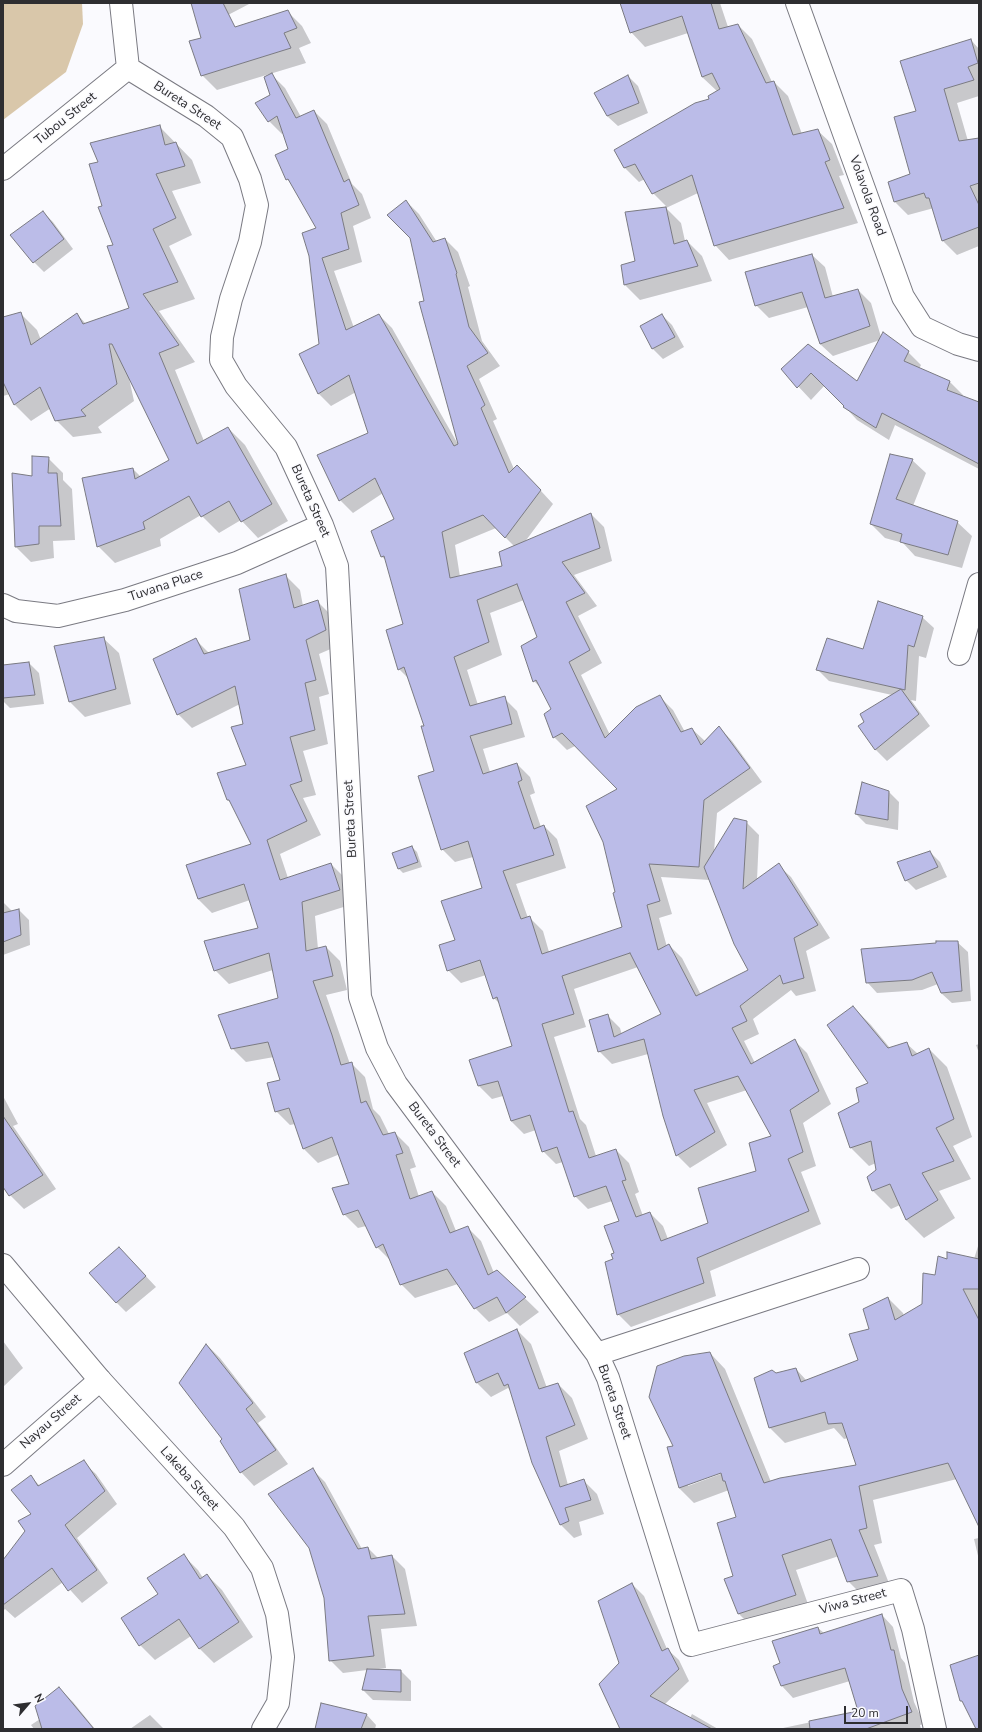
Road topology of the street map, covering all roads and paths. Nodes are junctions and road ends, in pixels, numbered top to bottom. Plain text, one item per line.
1 (121, 3) edge
2 (797, 3) edge
3 (128, 68) junction
4 (3, 169) edge
5 (979, 350) edge
6 (322, 525) junction
7 (979, 584) edge
8 (3, 605) edge
9 (959, 654) dead end
10 (3, 1265) edge
11 (858, 1269) dead end
12 (597, 1354) junction
13 (100, 1380) junction
14 (3, 1465) edge
15 (690, 1645) joint
16 (262, 1729) edge
17 (935, 1729) edge

1 - 3 street
2 - 5 street, Volavola Road
3 - 4 street, Tubou Street
3 - 6 street, Bureta Street
6 - 8 street, Tuvana Place
6 - 12 street, Bureta Street
7 - 9 street
10 - 13 street, Lakeba Street
11 - 12 street
12 - 15 street, Bureta Street
13 - 14 street, Nayau Street
13 - 16 street, Lakeba Street
15 - 17 street, Viwa Street

